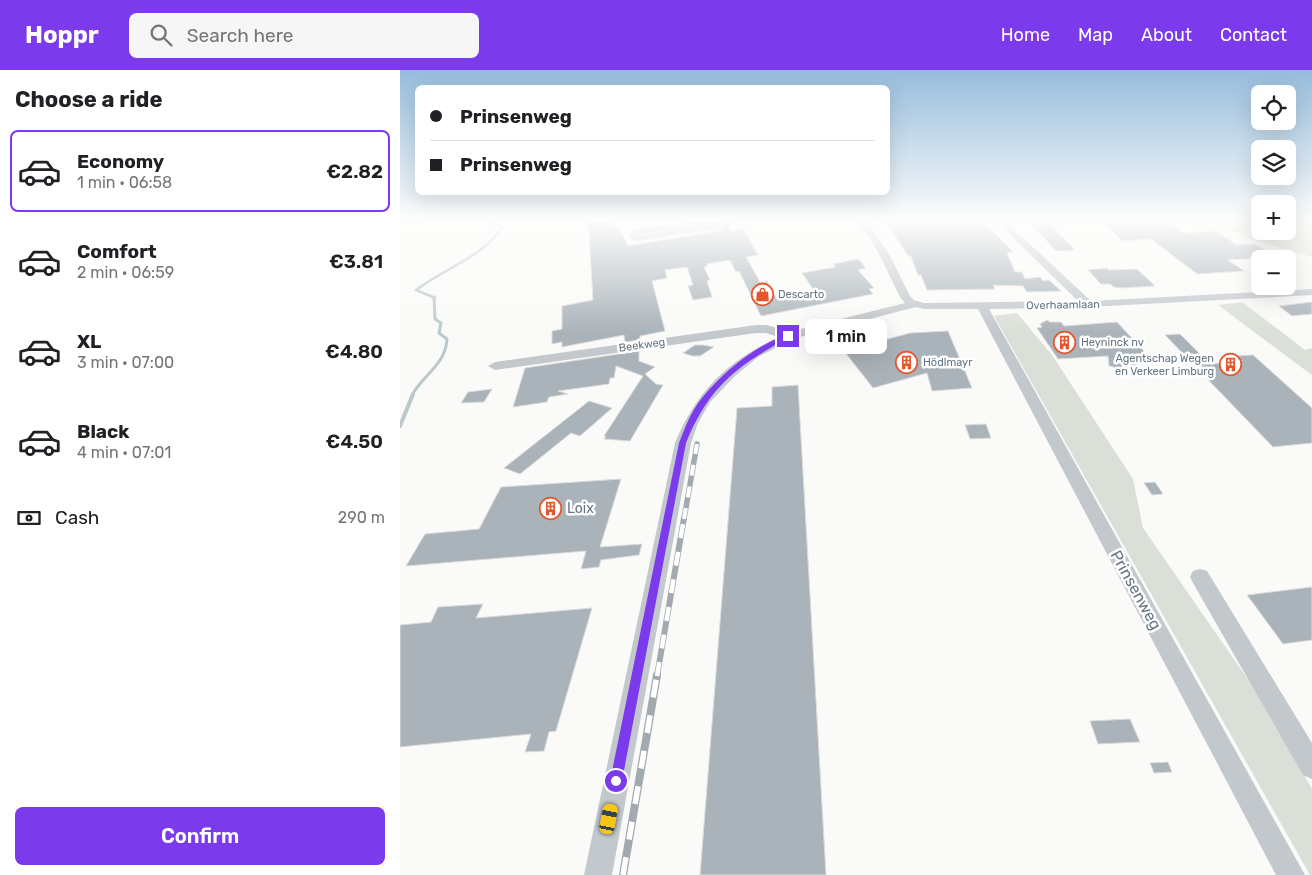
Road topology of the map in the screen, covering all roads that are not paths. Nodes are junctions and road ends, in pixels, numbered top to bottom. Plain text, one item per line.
1 (886, 259) edge
2 (1040, 259) edge
3 (1312, 292) edge
4 (916, 304) junction
5 (1088, 304) junction
6 (982, 306) junction
7 (788, 336) junction
8 (496, 366) dead end
9 (1200, 577) dead end
10 (1312, 766) edge
11 (598, 875) edge
12 (1291, 875) edge

1 - 4 street
2 - 5 street
3 - 5 street, Overhaamlaan
4 - 6 street, Overhaamlaan
4 - 7 street
5 - 6 street, Overhaamlaan
6 - 12 street, Prinsenweg
7 - 8 street, Beekweg
7 - 11 street
9 - 10 street

